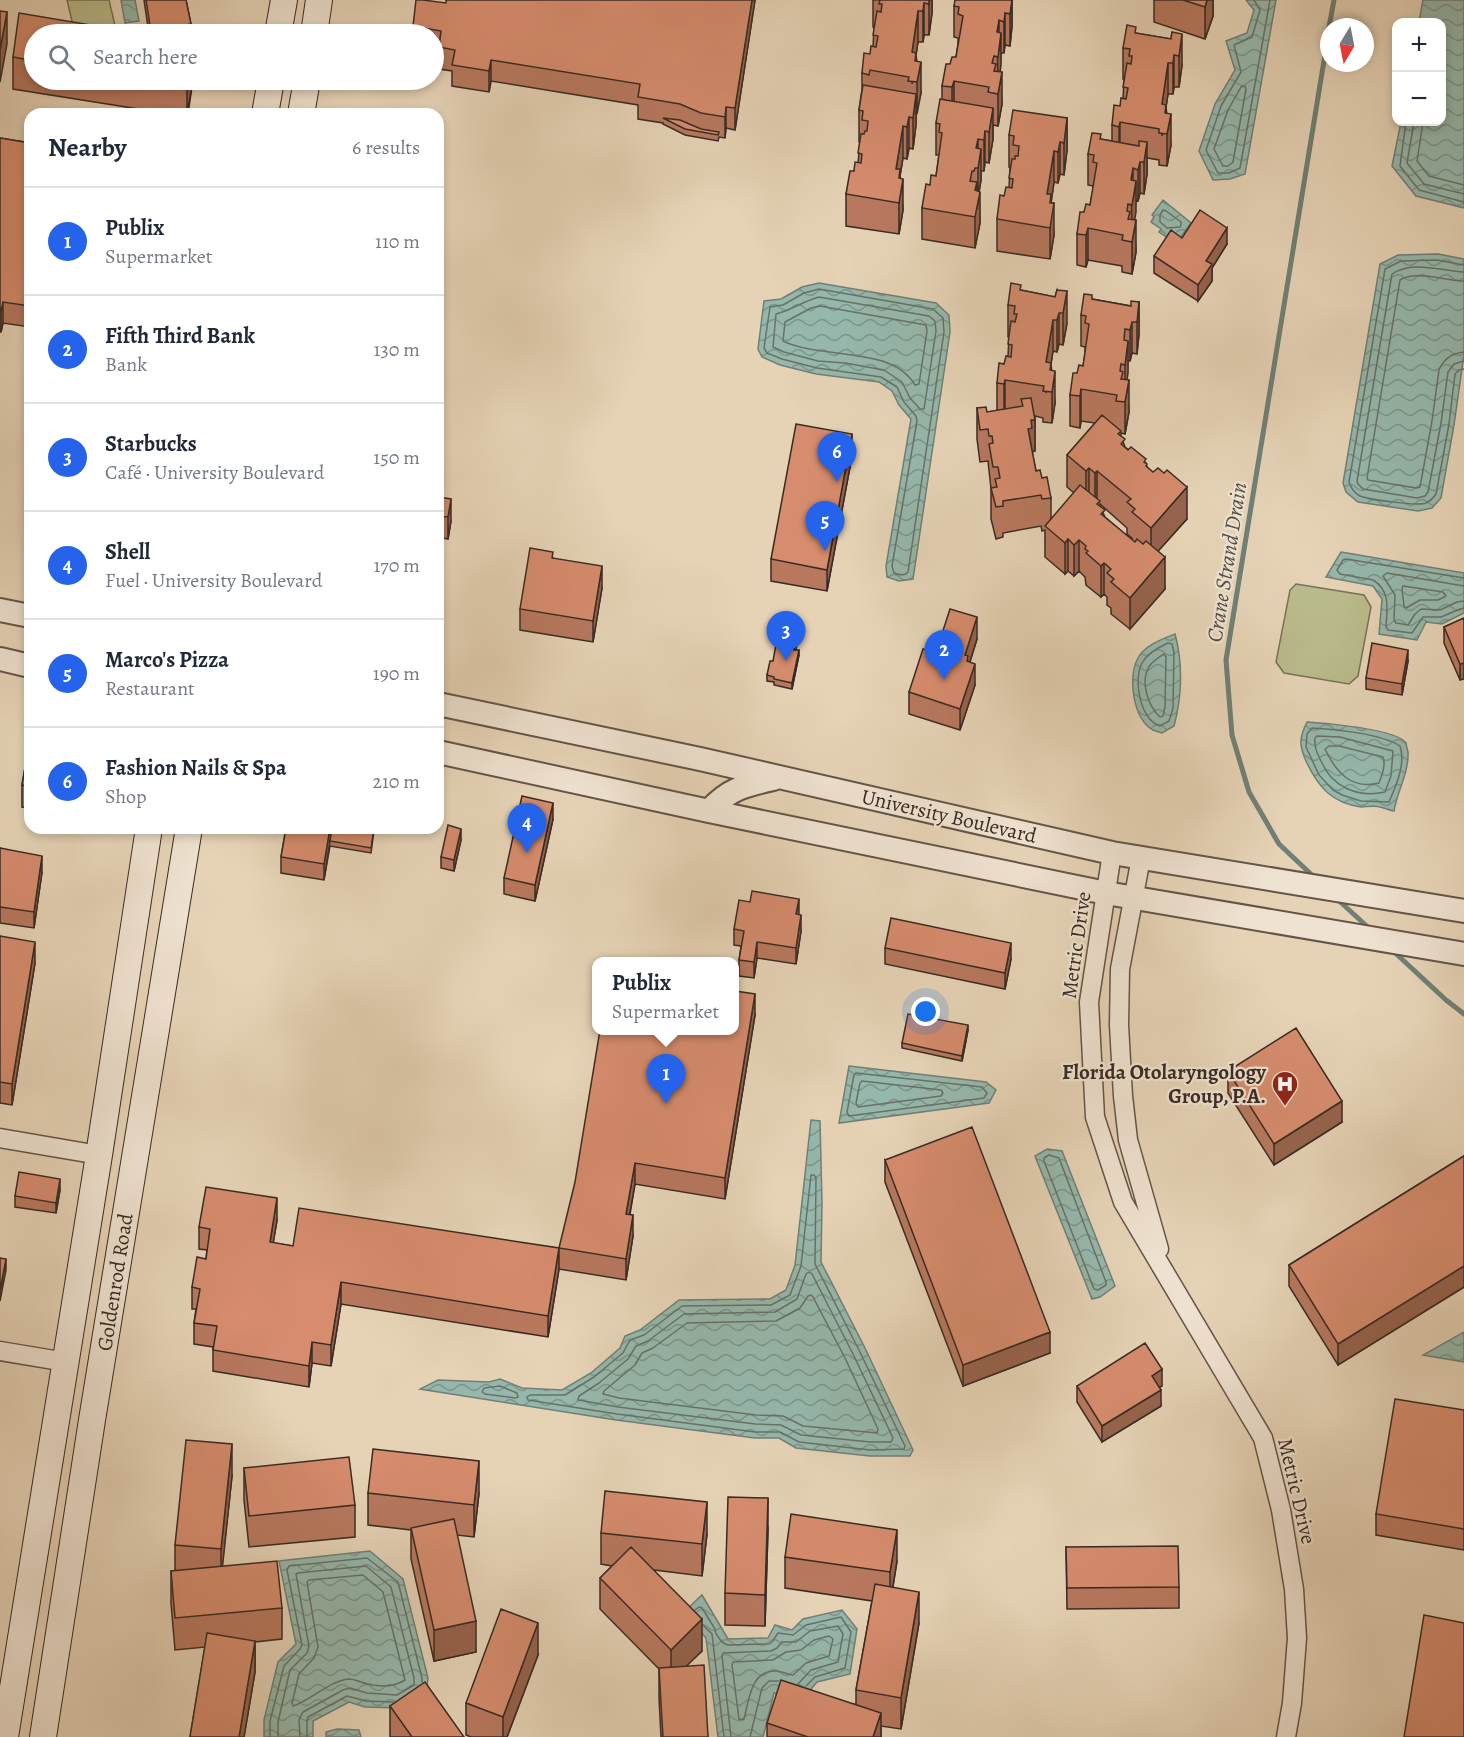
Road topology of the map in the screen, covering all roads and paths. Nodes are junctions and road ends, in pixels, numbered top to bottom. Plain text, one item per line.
1 (284, 0) edge
2 (319, 0) edge
3 (280, 24) edge
4 (315, 24) edge
5 (269, 90) edge
6 (306, 90) edge
7 (266, 108) edge
8 (303, 108) edge
9 (0, 610) edge
10 (24, 615) edge
11 (0, 659) edge
12 (24, 665) edge
13 (444, 705) edge
14 (444, 753) edge
15 (780, 777) junction
16 (709, 811) junction
17 (148, 834) edge
18 (188, 834) edge
19 (206, 834) edge
20 (1112, 853) junction
21 (1141, 858) junction
22 (1106, 893) junction
23 (1133, 898) junction
24 (1464, 911) edge
25 (1455, 953) edge
26 (127, 975) junction
27 (155, 1035) junction
28 (1125, 1111) junction
29 (1095, 1117) junction
30 (0, 1138) edge
31 (99, 1155) junction
32 (133, 1171) junction
33 (1168, 1280) junction
34 (0, 1352) edge
35 (66, 1362) junction
36 (103, 1362) junction
37 (62, 1616) junction
38 (25, 1617) junction
39 (5, 1737) edge
40 (22, 1737) edge
41 (43, 1737) edge
42 (1286, 1737) edge

1 - 3 main road
2 - 4 main road
5 - 7 main road
6 - 8 main road
9 - 10 street
11 - 12 street
13 - 15 street, University Boulevard
14 - 16 street, University Boulevard
15 - 16 street
15 - 20 street, University Boulevard
16 - 22 street, University Boulevard
17 - 26 main road, Goldenrod Road
18 - 27 main road, Goldenrod Road
19 - 27 main road
20 - 21 street, University Boulevard
20 - 22 street, Metric Drive
21 - 23 street, Metric Drive
21 - 24 street, University Boulevard
22 - 23 street, University Boulevard
22 - 29 street, Metric Drive
23 - 25 street, University Boulevard
23 - 28 street, Metric Drive
26 - 31 main road, Goldenrod Road
26 - 32 main road
27 - 32 main road, Goldenrod Road
28 - 29 street
28 - 33 street, Metric Drive
29 - 33 street, Metric Drive
30 - 31 street
31 - 35 main road, Goldenrod Road
31 - 36 main road
32 - 36 main road, Goldenrod Road
33 - 42 street, Metric Drive
34 - 35 street
35 - 37 main road
35 - 38 main road, Goldenrod Road
36 - 37 main road, Goldenrod Road
37 - 41 main road, Goldenrod Road
38 - 39 main road, Goldenrod Road
38 - 40 main road

